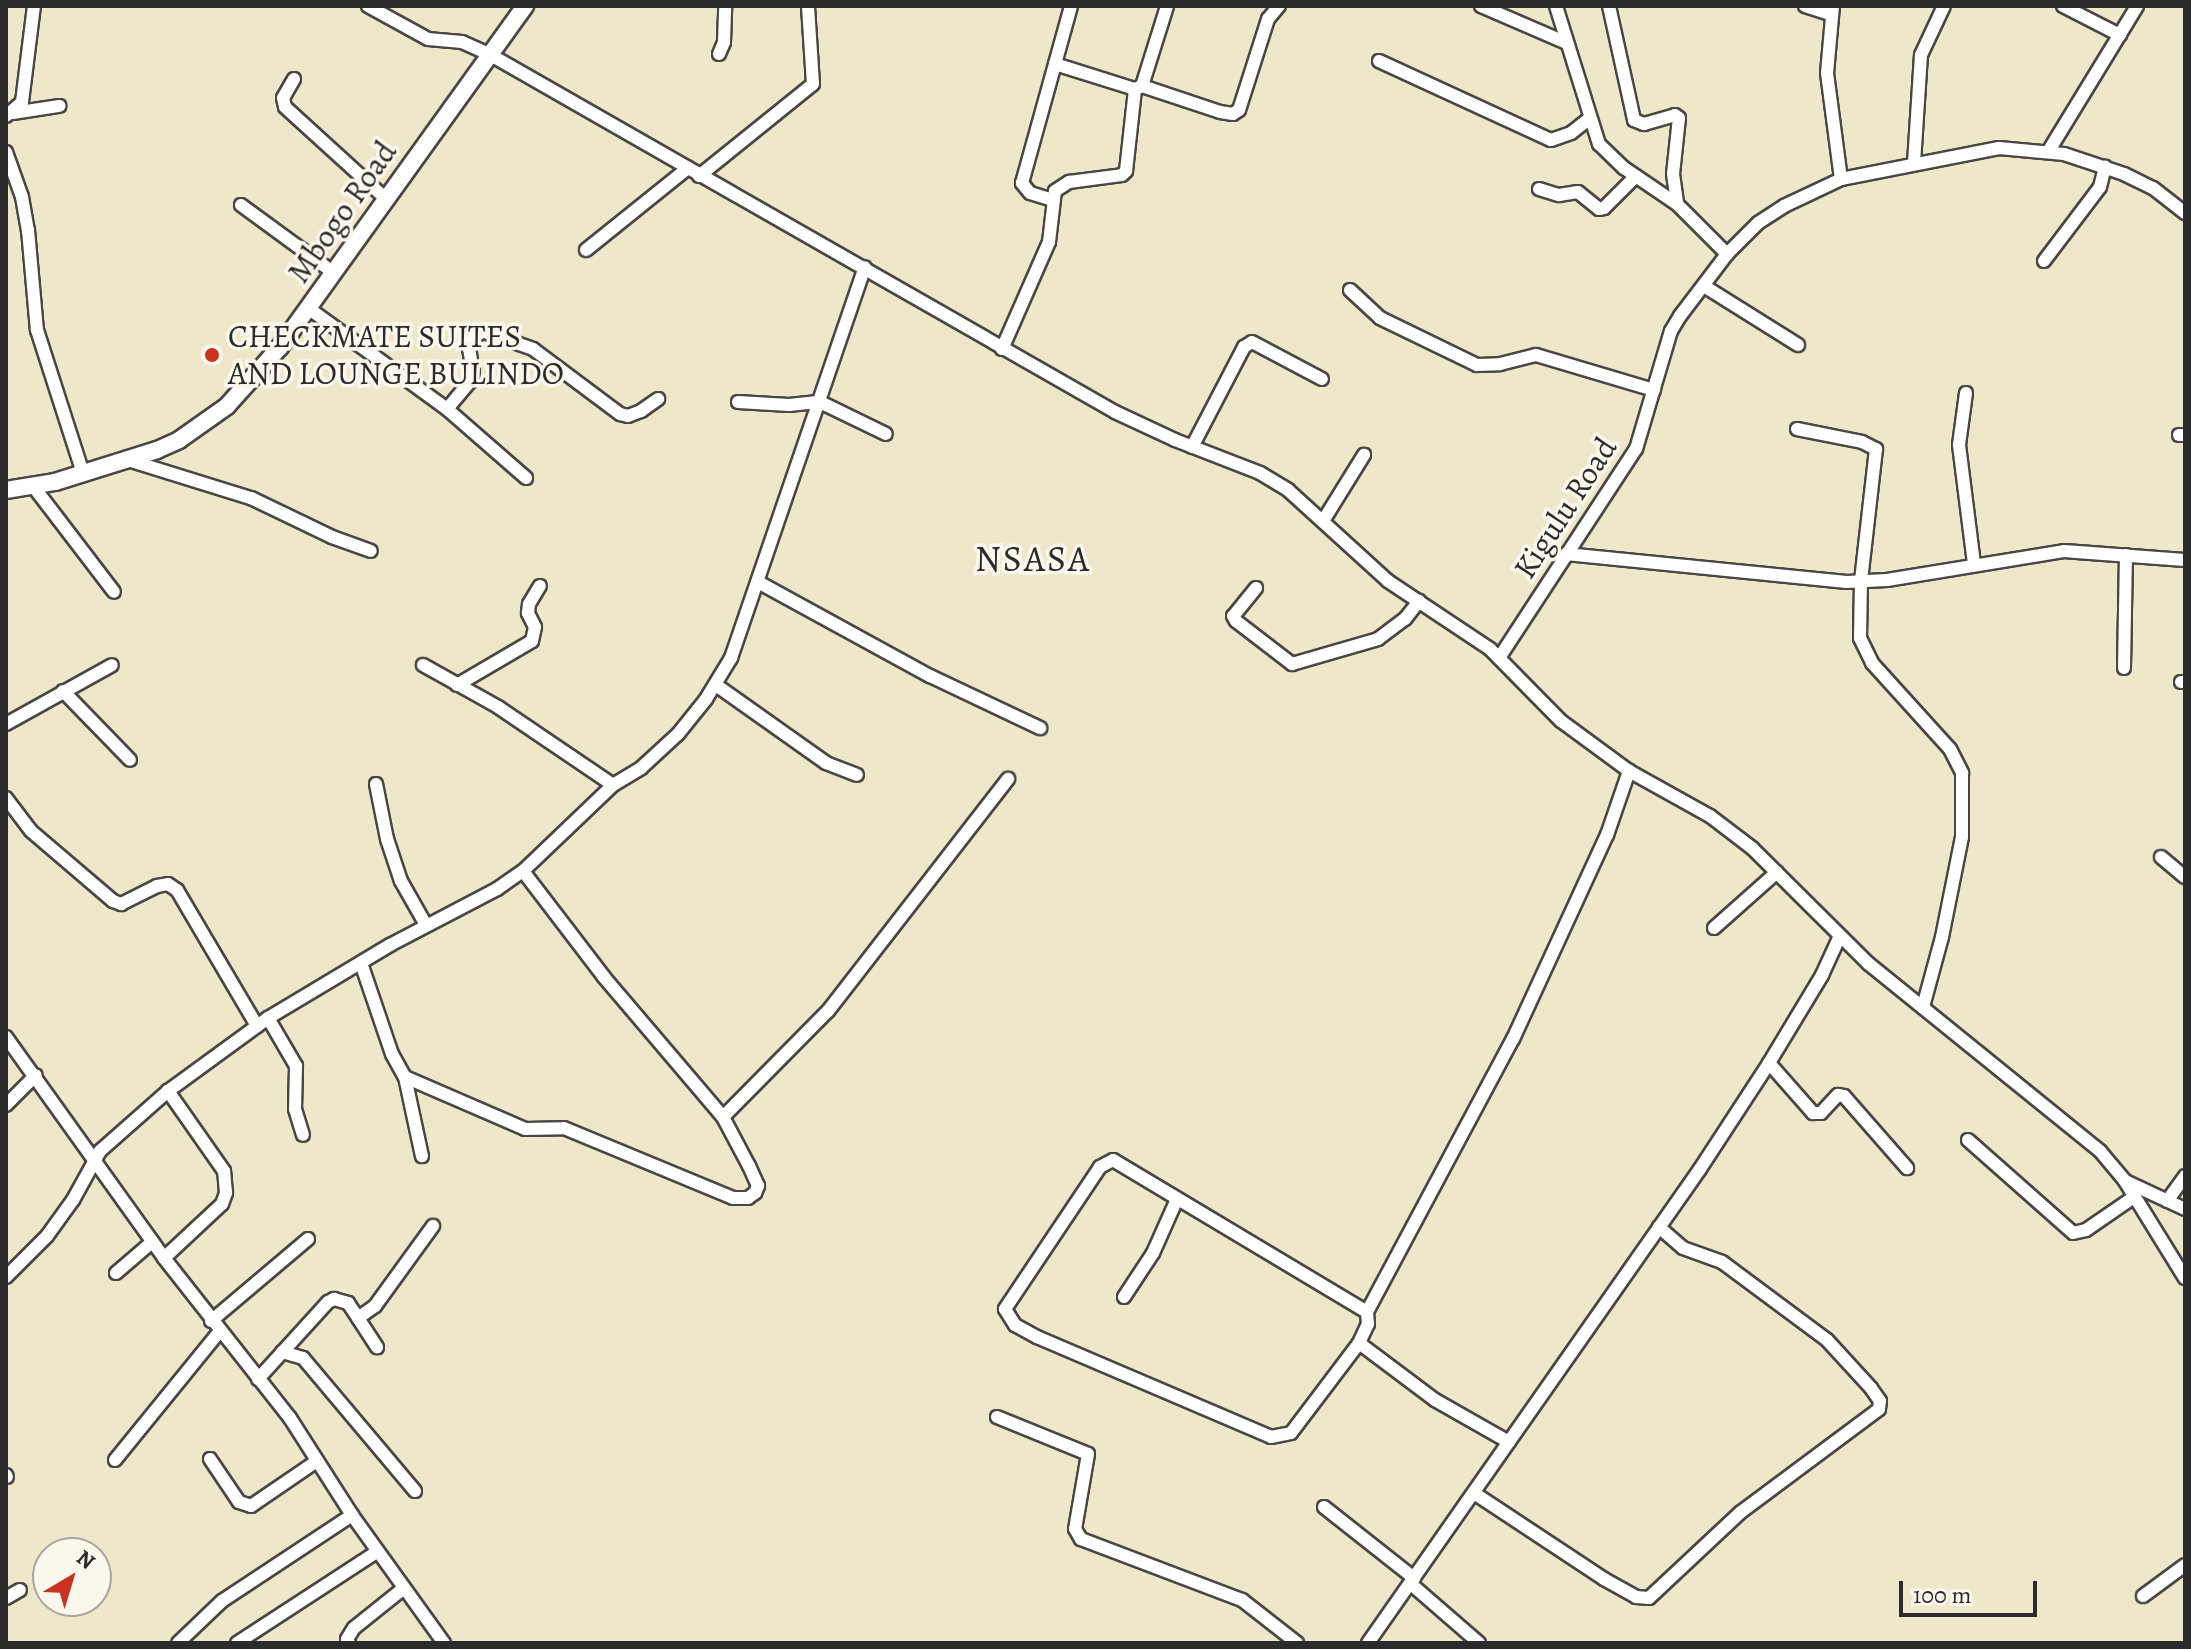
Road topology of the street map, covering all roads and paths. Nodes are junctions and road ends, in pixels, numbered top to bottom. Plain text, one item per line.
1 (34, 6) edge
2 (368, 6) edge
3 (525, 6) edge
4 (725, 6) edge
5 (808, 6) edge
6 (1167, 6) edge
7 (1279, 6) edge
8 (1481, 6) edge
9 (1556, 6) edge
10 (1609, 6) edge
11 (1805, 6) edge
12 (1944, 6) edge
13 (2063, 6) edge
14 (2137, 6) edge
15 (1069, 7) edge
16 (1832, 10) edge
17 (2120, 35) junction
18 (1567, 43) junction
19 (489, 54) junction
20 (719, 54) dead end
21 (1379, 61) dead end
22 (1055, 64) junction
23 (294, 79) dead end
24 (1138, 88) junction
25 (59, 106) dead end
26 (10, 115) edge
27 (1589, 119) junction
28 (6, 152) edge
29 (2048, 152) junction
30 (1914, 163) junction
31 (2105, 167) junction
32 (693, 172) junction
33 (1636, 176) junction
34 (1841, 179) junction
35 (1539, 189) dead end
36 (385, 198) junction
37 (1053, 200) junction
38 (1677, 204) junction
39 (241, 205) dead end
40 (2185, 213) edge
41 (586, 250) dead end
42 (1727, 254) junction
43 (2044, 261) dead end
44 (865, 267) junction
45 (334, 273) junction
46 (1704, 286) junction
47 (1350, 290) dead end
48 (308, 308) junction
49 (1798, 345) dead end
50 (1002, 349) junction
51 (1322, 379) dead end
52 (1654, 390) junction
53 (1966, 393) dead end
54 (658, 399) dead end
55 (738, 402) dead end
56 (820, 402) junction
57 (447, 409) junction
58 (1797, 429) dead end
59 (886, 434) dead end
60 (1192, 447) junction
61 (1364, 455) dead end
62 (128, 460) junction
63 (83, 473) junction
64 (526, 478) dead end
65 (33, 486) junction
66 (6, 490) edge
67 (1323, 521) junction
68 (371, 551) dead end
69 (1566, 554) junction
70 (2126, 555) junction
71 (2185, 560) edge
72 (1974, 564) junction
73 (1536, 575) dead end
74 (1550, 579) junction
75 (1861, 581) junction
76 (758, 582) junction
77 (540, 586) dead end
78 (1256, 588) dead end
79 (114, 592) dead end
80 (1419, 601) junction
81 (1499, 658) junction
82 (112, 665) dead end
83 (423, 665) dead end
84 (2124, 668) dead end
85 (457, 685) junction
86 (716, 685) junction
87 (63, 691) junction
88 (6, 724) edge
89 (1040, 728) dead end
90 (130, 760) dead end
91 (1629, 771) junction
92 (857, 775) dead end
93 (1008, 779) dead end
94 (376, 784) dead end
95 (613, 785) junction
96 (6, 798) edge
97 (2161, 857) dead end
98 (523, 871) junction
99 (1777, 872) junction
100 (2185, 877) edge
101 (426, 925) junction
102 (1714, 928) dead end
103 (1839, 938) junction
104 (361, 963) junction
105 (1923, 1007) junction
106 (263, 1022) junction
107 (6, 1037) edge
108 (1769, 1063) junction
109 (36, 1075) junction
110 (405, 1077) junction
111 (168, 1091) junction
112 (6, 1105) edge
113 (723, 1117) junction
114 (303, 1135) dead end
115 (1968, 1140) dead end
116 (422, 1156) dead end
117 (93, 1159) junction
118 (1907, 1168) dead end
119 (2185, 1176) edge
120 (2125, 1181) junction
121 (2134, 1197) junction
122 (1177, 1199) junction
123 (2167, 1201) junction
124 (2185, 1209) edge
125 (433, 1226) dead end
126 (1659, 1227) junction
127 (308, 1239) dead end
128 (152, 1242) junction
129 (164, 1258) junction
130 (116, 1273) dead end
131 (6, 1277) edge
132 (2185, 1278) edge
133 (1124, 1297) dead end
134 (1367, 1312) junction
135 (358, 1318) junction
136 (216, 1326) junction
137 (1359, 1343) junction
138 (377, 1347) dead end
139 (282, 1352) junction
140 (258, 1379) junction
141 (997, 1417) dead end
142 (1509, 1442) junction
143 (210, 1459) dead end
144 (115, 1460) dead end
145 (317, 1461) junction
146 (415, 1491) dead end
147 (1474, 1493) junction
148 (1324, 1507) dead end
149 (352, 1515) junction
150 (378, 1551) junction
151 (2185, 1565) edge
152 (1412, 1581) junction
153 (404, 1588) junction
154 (20, 1590) dead end
155 (2143, 1596) dead end
156 (6, 1598) edge
157 (178, 1643) edge
158 (237, 1643) edge
159 (349, 1643) edge
160 (444, 1643) edge
161 (1297, 1643) edge
162 (1368, 1643) edge
163 (1479, 1643) edge

1 - 26 street
2 - 19 street
3 - 19 main road, Mbogo Road
4 - 20 street
5 - 32 street
6 - 24 street
7 - 24 street
8 - 18 street
9 - 18 street
10 - 38 street
11 - 16 street
12 - 30 street
13 - 17 street
14 - 17 street
15 - 22 street
16 - 34 street
17 - 29 street
18 - 27 street
19 - 32 street
19 - 36 main road, Mbogo Road
21 - 27 street
22 - 24 street
22 - 37 street
23 - 36 street
24 - 37 street
25 - 26 street
27 - 33 street
28 - 63 street
29 - 30 street, Kigulu Road
29 - 31 street, Kigulu Road
30 - 34 street, Kigulu Road
31 - 40 street, Kigulu Road
31 - 43 street
32 - 41 street
32 - 44 street
33 - 35 street
33 - 38 street
34 - 42 street, Kigulu Road
36 - 45 main road, Mbogo Road
37 - 50 street
38 - 42 street
39 - 45 street
42 - 46 street, Kigulu Road
44 - 50 street
44 - 56 street
45 - 48 main road, Mbogo Road
46 - 49 street
46 - 52 street, Kigulu Road
47 - 52 street
48 - 57 street
48 - 62 main road, Mbogo Road
50 - 60 street
51 - 60 street
52 - 69 street, Kigulu Road
53 - 72 street
54 - 57 street
55 - 56 street
56 - 59 street
56 - 76 street
57 - 64 street
58 - 75 street
60 - 67 street
61 - 67 street
62 - 63 main road, Mbogo Road
62 - 68 street
63 - 65 main road, Mbogo Road
65 - 66 main road, Mbogo Road
65 - 79 street
67 - 80 street
69 - 74 street, Kigulu Road
69 - 75 street
70 - 71 street
70 - 72 street
70 - 84 street
72 - 75 street
73 - 74 street
74 - 81 street, Kigulu Road
75 - 105 street
76 - 86 street
76 - 89 street
77 - 85 street
78 - 80 street
80 - 81 street
81 - 91 street
82 - 87 street
83 - 85 street
85 - 95 street
86 - 92 street
86 - 95 street
87 - 88 street
87 - 90 street
91 - 99 street
91 - 134 street
93 - 113 street
94 - 101 street
95 - 98 street
96 - 106 street
97 - 100 street
98 - 101 street
98 - 113 street
99 - 102 street
99 - 103 street
101 - 104 street
103 - 105 street
103 - 108 street
104 - 106 street
104 - 110 street
105 - 120 street
106 - 111 street
106 - 114 street
107 - 109 street
108 - 118 street
108 - 126 street
109 - 112 street
109 - 117 street
110 - 113 street
110 - 116 street
111 - 117 street
111 - 129 street
115 - 121 street
117 - 128 street
117 - 131 street
119 - 123 street
120 - 121 street
120 - 123 street
121 - 132 street
122 - 133 street
122 - 134 street
122 - 137 street
123 - 124 street
125 - 135 street
126 - 142 street
126 - 147 street
127 - 136 street
128 - 129 street
128 - 130 street
129 - 136 street
134 - 137 street
135 - 138 street
135 - 139 street
136 - 140 street
136 - 144 street
137 - 142 street
139 - 140 street
139 - 146 street
140 - 145 street
141 - 161 street
142 - 147 street
143 - 145 street
145 - 149 street
147 - 152 street
148 - 152 street
149 - 150 street
149 - 157 street
150 - 153 street
150 - 158 street
151 - 155 street
152 - 162 street
152 - 163 street
153 - 159 street
153 - 160 street
154 - 156 street

